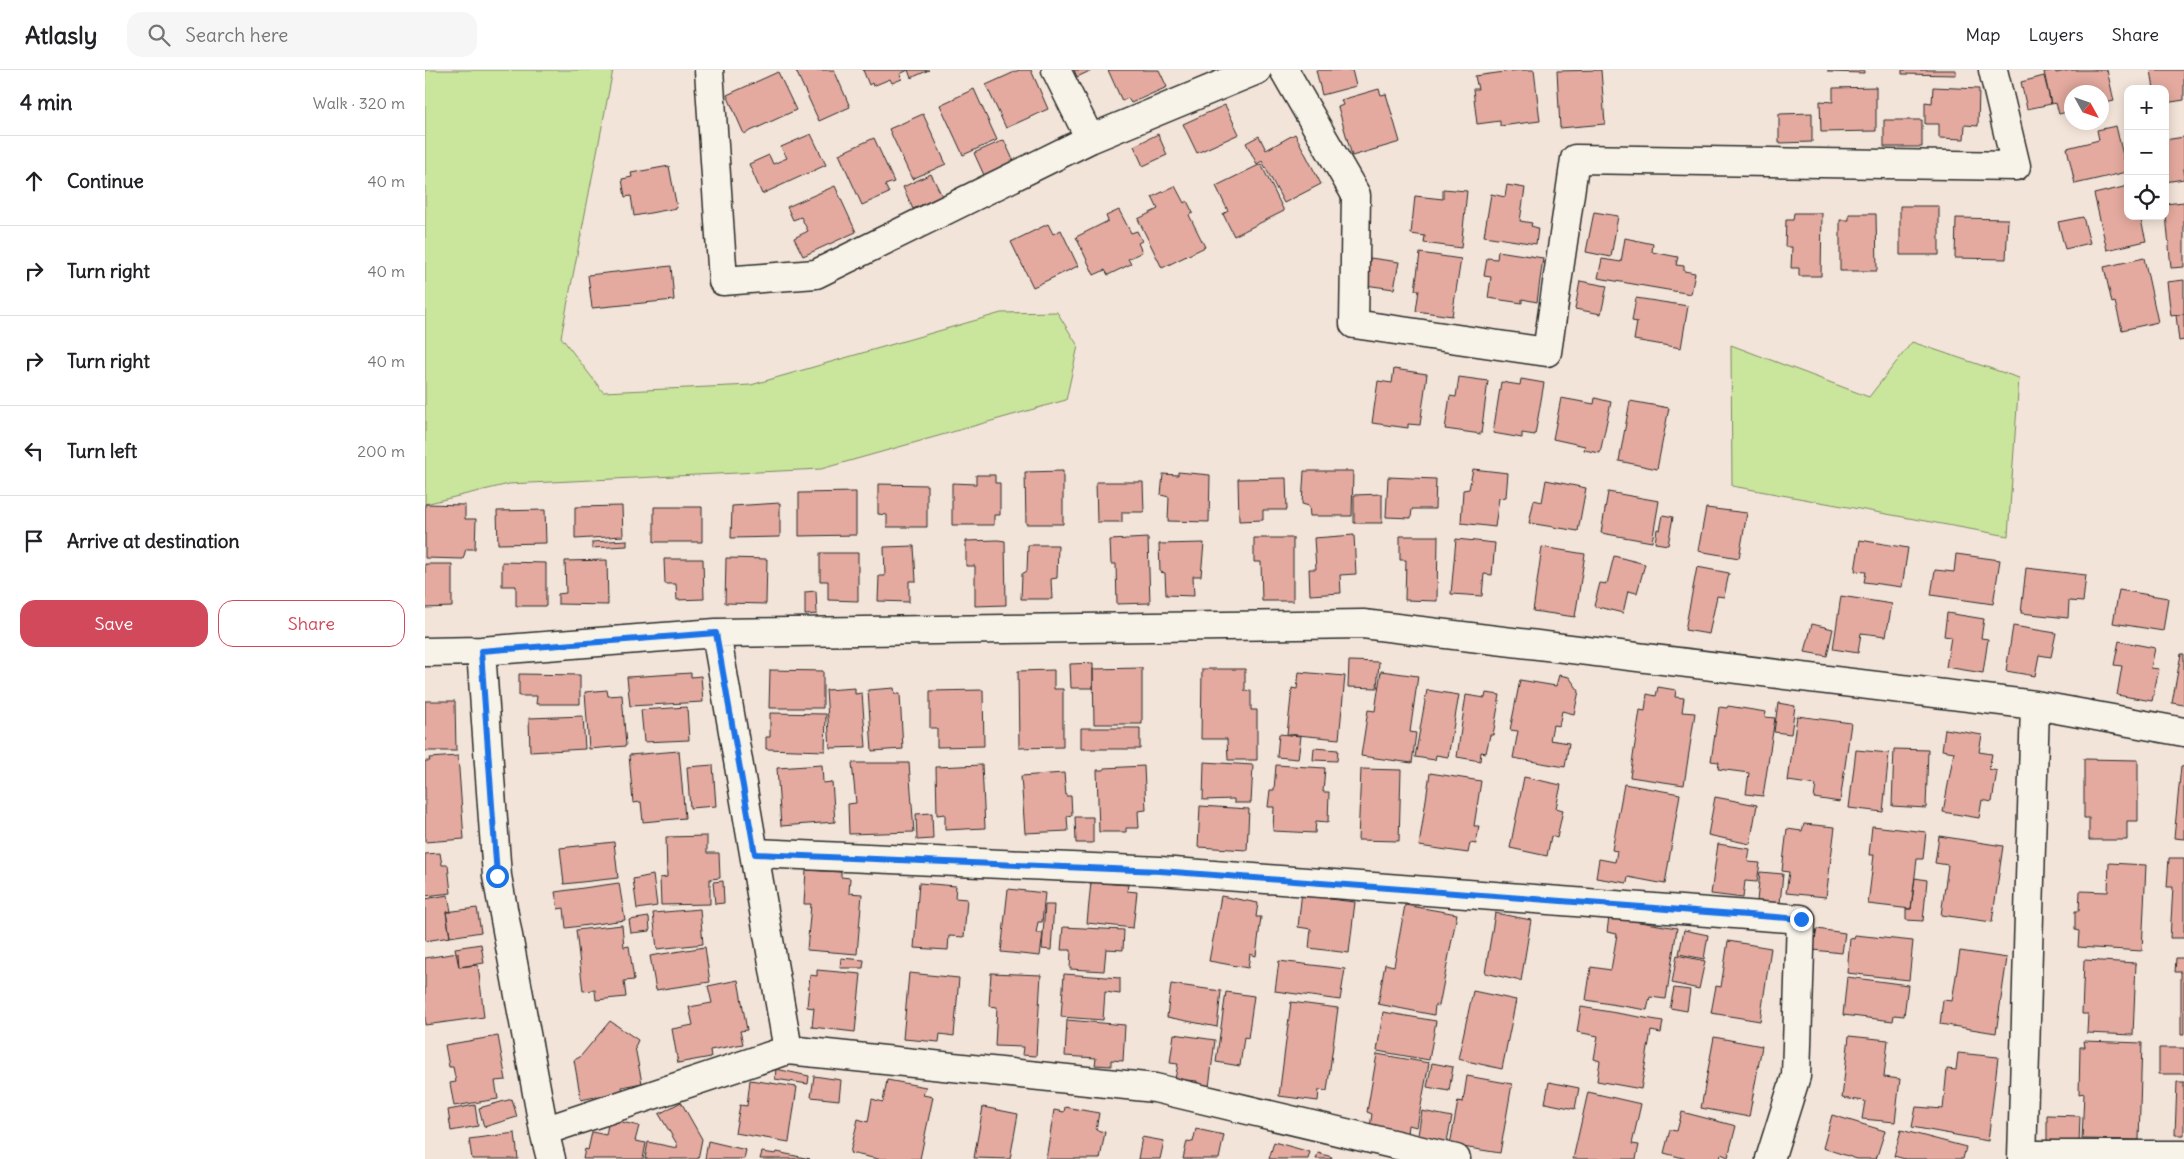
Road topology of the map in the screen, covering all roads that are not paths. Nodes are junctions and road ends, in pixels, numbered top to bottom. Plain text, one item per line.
1 (709, 70) edge
2 (1056, 70) edge
3 (1257, 70) edge
4 (1284, 70) edge
5 (1993, 70) edge
6 (1090, 139) junction
7 (716, 633) junction
8 (481, 651) junction
9 (425, 652) edge
10 (2035, 705) junction
11 (2184, 732) edge
12 (755, 854) junction
13 (788, 1050) junction
14 (544, 1130) junction
15 (2184, 1154) edge
16 (2022, 1157) edge
17 (551, 1159) edge
18 (1456, 1159) edge
19 (1770, 1159) edge

1 - 6 street
2 - 6 street
3 - 6 street
4 - 5 street
7 - 8 street
7 - 10 street
7 - 12 street
8 - 9 street
8 - 14 street
10 - 11 street
10 - 16 street
12 - 13 street
12 - 19 street
13 - 14 street
13 - 18 street
14 - 17 street
15 - 16 street

